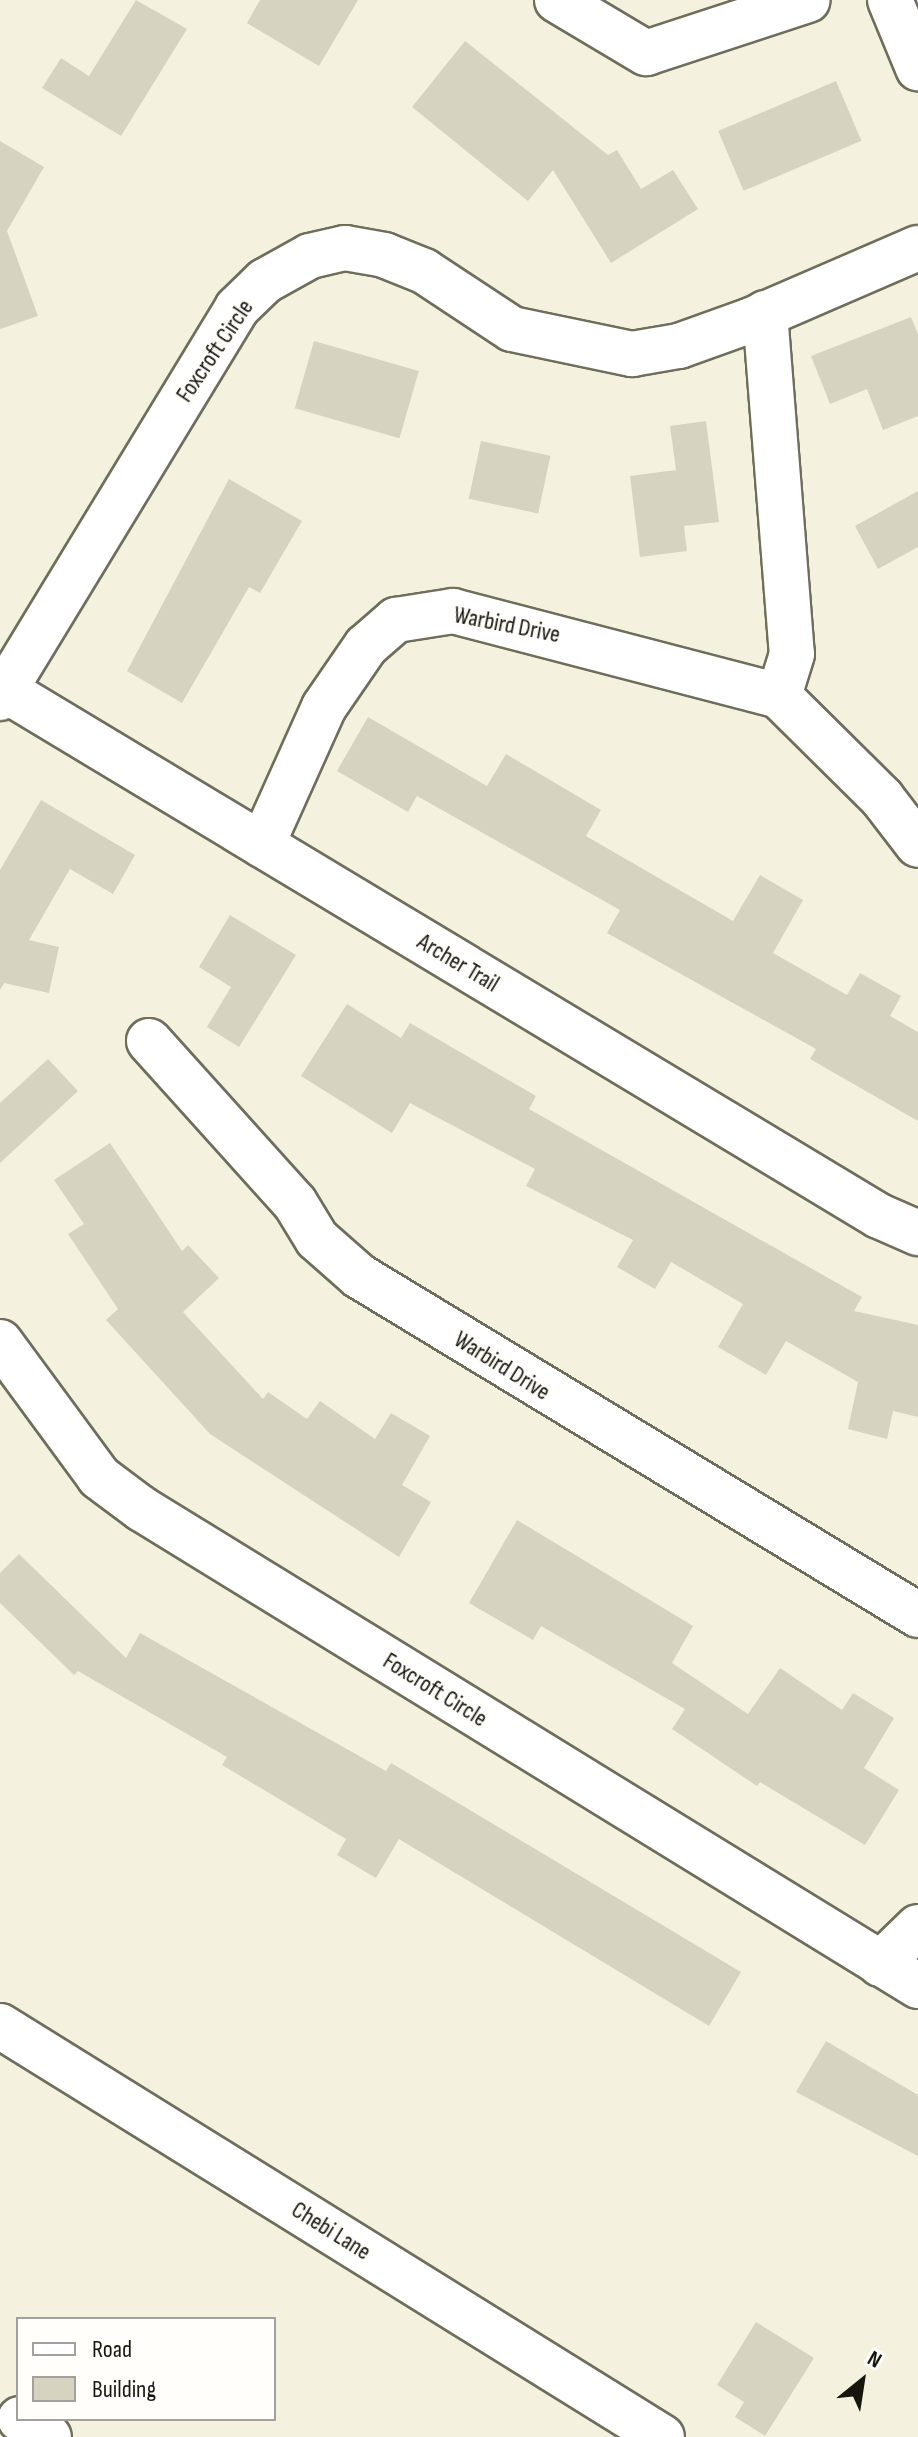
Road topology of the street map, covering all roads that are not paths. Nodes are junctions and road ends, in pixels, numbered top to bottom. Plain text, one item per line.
1 (557, 0) edge
2 (808, 0) edge
3 (890, 0) edge
4 (918, 68) edge
5 (918, 248) edge
6 (765, 313) junction
7 (2, 691) edge
8 (779, 696) junction
9 (262, 845) junction
10 (918, 845) edge
11 (149, 1041) dead end
12 (918, 1233) edge
13 (0, 1342) edge
14 (918, 1615) edge
15 (918, 1927) edge
16 (880, 1964) junction
17 (918, 1986) edge
18 (0, 2026) edge
19 (24, 2421) edge
20 (49, 2437) edge
21 (662, 2437) edge

1 - 2 street
3 - 4 street
5 - 6 street, Foxcroft Circle
6 - 7 street, Foxcroft Circle
6 - 8 street
7 - 9 street, Archer Trail
8 - 9 street, Warbird Drive
8 - 10 street
9 - 12 street, Archer Trail
11 - 14 street, Warbird Drive
13 - 16 street, Foxcroft Circle
15 - 16 street
16 - 17 street, Foxcroft Circle
18 - 21 street, Chebi Lane
19 - 20 street

